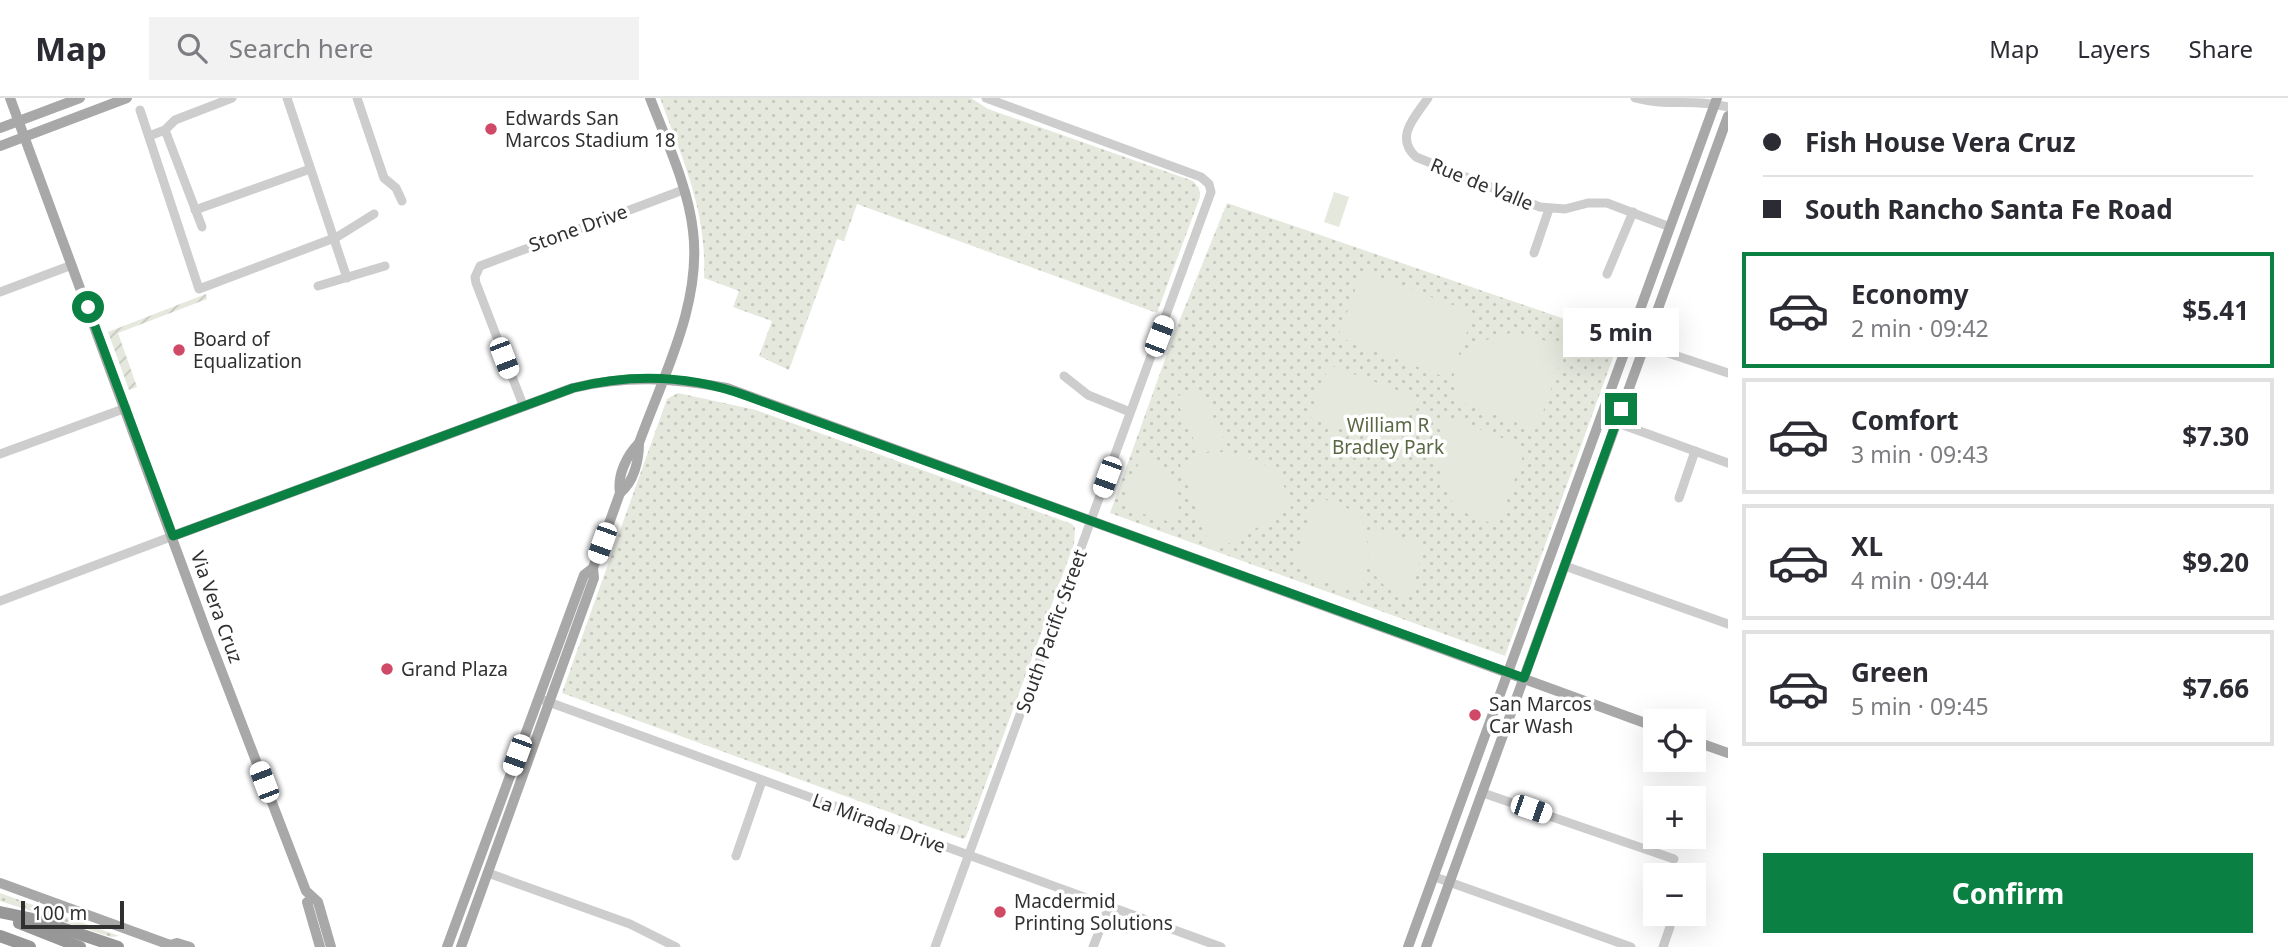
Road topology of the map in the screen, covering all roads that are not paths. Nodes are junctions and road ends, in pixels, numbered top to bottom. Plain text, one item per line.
1 (10, 98) edge
2 (80, 98) edge
3 (127, 98) edge
4 (232, 98) edge
5 (287, 98) edge
6 (357, 98) edge
7 (650, 98) edge
8 (986, 98) edge
9 (1428, 98) edge
10 (1635, 98) edge
11 (1716, 100) edge
12 (1728, 107) edge
13 (140, 110) dead end
14 (1728, 116) edge
15 (19, 121) junction
16 (0, 128) edge
17 (165, 130) junction
18 (25, 136) junction
19 (149, 136) junction
20 (0, 146) edge
21 (310, 169) junction
22 (683, 190) junction
23 (402, 201) dead end
24 (1549, 209) junction
25 (195, 210) junction
26 (1633, 212) junction
27 (374, 214) dead end
28 (202, 227) dead end
29 (1670, 227) junction
30 (333, 238) junction
31 (1534, 253) dead end
32 (72, 265) junction
33 (385, 266) dead end
34 (1607, 274) dead end
35 (347, 278) junction
36 (318, 286) dead end
37 (0, 292) edge
38 (1629, 340) junction
39 (1645, 345) junction
40 (1728, 373) edge
41 (1064, 376) dead end
42 (662, 377) junction
43 (523, 405) junction
44 (126, 408) junction
45 (1130, 412) junction
46 (1601, 417) junction
47 (1616, 423) junction
48 (1695, 450) junction
49 (0, 454) edge
50 (1728, 463) edge
51 (1679, 498) dead end
52 (1091, 520) junction
53 (173, 536) junction
54 (1565, 566) junction
55 (593, 568) junction
56 (0, 601) edge
57 (1728, 624) edge
58 (1508, 673) junction
59 (1524, 678) junction
60 (538, 698) junction
61 (549, 703) junction
62 (1643, 722) edge
63 (1706, 745) edge
64 (1728, 753) edge
65 (762, 781) junction
66 (1483, 793) junction
67 (736, 856) dead end
68 (968, 856) junction
69 (1674, 859) dead end
70 (488, 873) junction
71 (1435, 877) junction
72 (1451, 882) junction
73 (0, 883) edge
74 (307, 896) junction
75 (1109, 906) junction
76 (0, 914) edge
77 (1670, 927) dead end
78 (0, 936) edge
79 (170, 946) edge
80 (30, 947) edge
81 (80, 947) edge
82 (118, 947) edge
83 (190, 947) edge
84 (320, 947) edge
85 (331, 947) edge
86 (447, 947) edge
87 (461, 947) edge
88 (676, 947) edge
89 (935, 947) edge
90 (1093, 947) edge
91 (1221, 947) edge
92 (1408, 947) edge
93 (1426, 947) edge
94 (1631, 947) edge
95 (1663, 947) edge

1 - 15 main road, Via Vera Cruz
2 - 15 main road
3 - 18 main road
4 - 17 street
5 - 21 street
6 - 23 street
7 - 22 main road
8 - 45 street, South Pacific Street
9 - 24 street, Rue de Valle
10 - 11 street
11 - 12 street
11 - 29 main road
13 - 19 street
14 - 39 main road
15 - 16 main road
15 - 18 main road, Via Vera Cruz
17 - 19 street
17 - 25 street
18 - 20 main road
18 - 32 main road, Via Vera Cruz
19 - 30 street
21 - 25 street
21 - 30 street
22 - 42 main road
22 - 43 street, Stone Drive
24 - 26 street, Rue de Valle
24 - 31 street
25 - 28 street
26 - 29 street, Rue de Valle
26 - 34 street
27 - 30 street
29 - 38 main road
30 - 35 street
32 - 37 street
32 - 44 main road, Via Vera Cruz
33 - 35 street
35 - 36 street
38 - 39 street
38 - 46 main road
39 - 40 street
39 - 47 main road
41 - 45 street
42 - 43 main road
42 - 52 main road
42 - 55 main road
43 - 53 main road
44 - 49 street
44 - 53 main road, Via Vera Cruz
45 - 52 street, South Pacific Street
46 - 47 street
46 - 58 main road
47 - 48 street
47 - 54 main road
48 - 50 street
48 - 51 street
52 - 58 main road
52 - 68 street, South Pacific Street
53 - 56 street
53 - 74 main road, Via Vera Cruz
54 - 57 street
54 - 59 main road
55 - 60 main road
55 - 61 main road
58 - 59 main road
58 - 71 main road
59 - 62 main road
59 - 66 main road
60 - 61 street, La Mirada Drive
60 - 86 main road
61 - 65 street, La Mirada Drive
61 - 70 main road
63 - 64 main road
65 - 67 street
65 - 68 street, La Mirada Drive
66 - 69 street
66 - 72 main road
68 - 75 street, La Mirada Drive
68 - 89 street, South Pacific Street
70 - 87 main road
70 - 88 street
71 - 72 street
71 - 92 main road
72 - 93 main road
72 - 94 street
73 - 79 main road
74 - 84 main road, Via Vera Cruz
74 - 85 main road, Via Vera Cruz
75 - 90 street
75 - 91 street, La Mirada Drive
76 - 81 highway
76 - 82 highway
77 - 95 street
78 - 80 highway
79 - 83 main road

